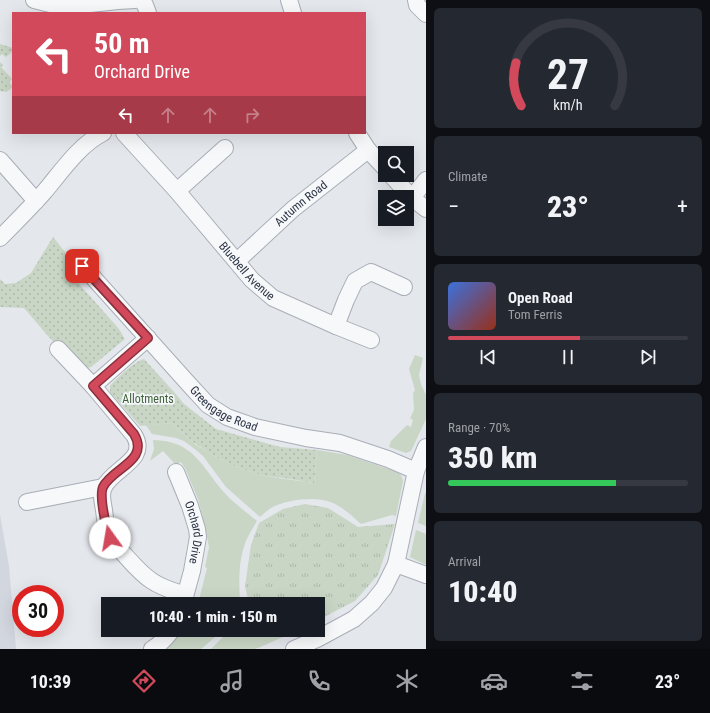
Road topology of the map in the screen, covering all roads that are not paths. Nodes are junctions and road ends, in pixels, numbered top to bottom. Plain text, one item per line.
1 (34, 0) edge
2 (135, 0) edge
3 (141, 0) edge
4 (289, 0) edge
5 (416, 0) edge
6 (61, 10) edge
7 (148, 12) edge
8 (293, 12) edge
9 (426, 14) edge
10 (101, 134) edge
11 (125, 134) edge
12 (358, 134) edge
13 (225, 148) dead end
14 (368, 150) junction
15 (0, 160) edge
16 (378, 161) edge
17 (426, 180) edge
18 (397, 182) edge
19 (405, 190) edge
20 (177, 191) junction
21 (414, 195) edge
22 (414, 200) edge
23 (36, 201) junction
24 (426, 209) edge
25 (0, 238) edge
26 (237, 261) junction
27 (82, 266) dead end
28 (404, 287) dead end
29 (336, 326) junction
30 (148, 338) junction
31 (371, 340) dead end
32 (58, 349) dead end
33 (93, 386) junction
34 (426, 447) edge
35 (416, 471) junction
36 (176, 472) dead end
37 (103, 487) junction
38 (27, 502) dead end
39 (396, 564) junction
40 (426, 575) edge
41 (181, 597) edge
42 (185, 597) edge
43 (168, 637) edge
44 (152, 649) edge
45 (294, 649) edge

1 - 6 street
2 - 6 street
3 - 7 street
4 - 8 street
5 - 9 street
10 - 23 street
11 - 20 street, Bluebell Avenue
12 - 14 street
13 - 20 street
14 - 16 street
14 - 26 street, Autumn Road
15 - 23 street
17 - 21 street
18 - 19 street
20 - 26 street, Bluebell Avenue
22 - 24 street
23 - 25 street
26 - 29 street, Bluebell Avenue
27 - 30 street, Greengage Road
28 - 29 street
29 - 31 street, Bluebell Avenue
30 - 33 street
30 - 35 street, Greengage Road
32 - 33 street
33 - 37 street
34 - 35 street
35 - 39 street
36 - 42 street, Orchard Drive
37 - 38 street
37 - 41 street, Orchard Drive
39 - 40 street
39 - 45 street
43 - 44 street

